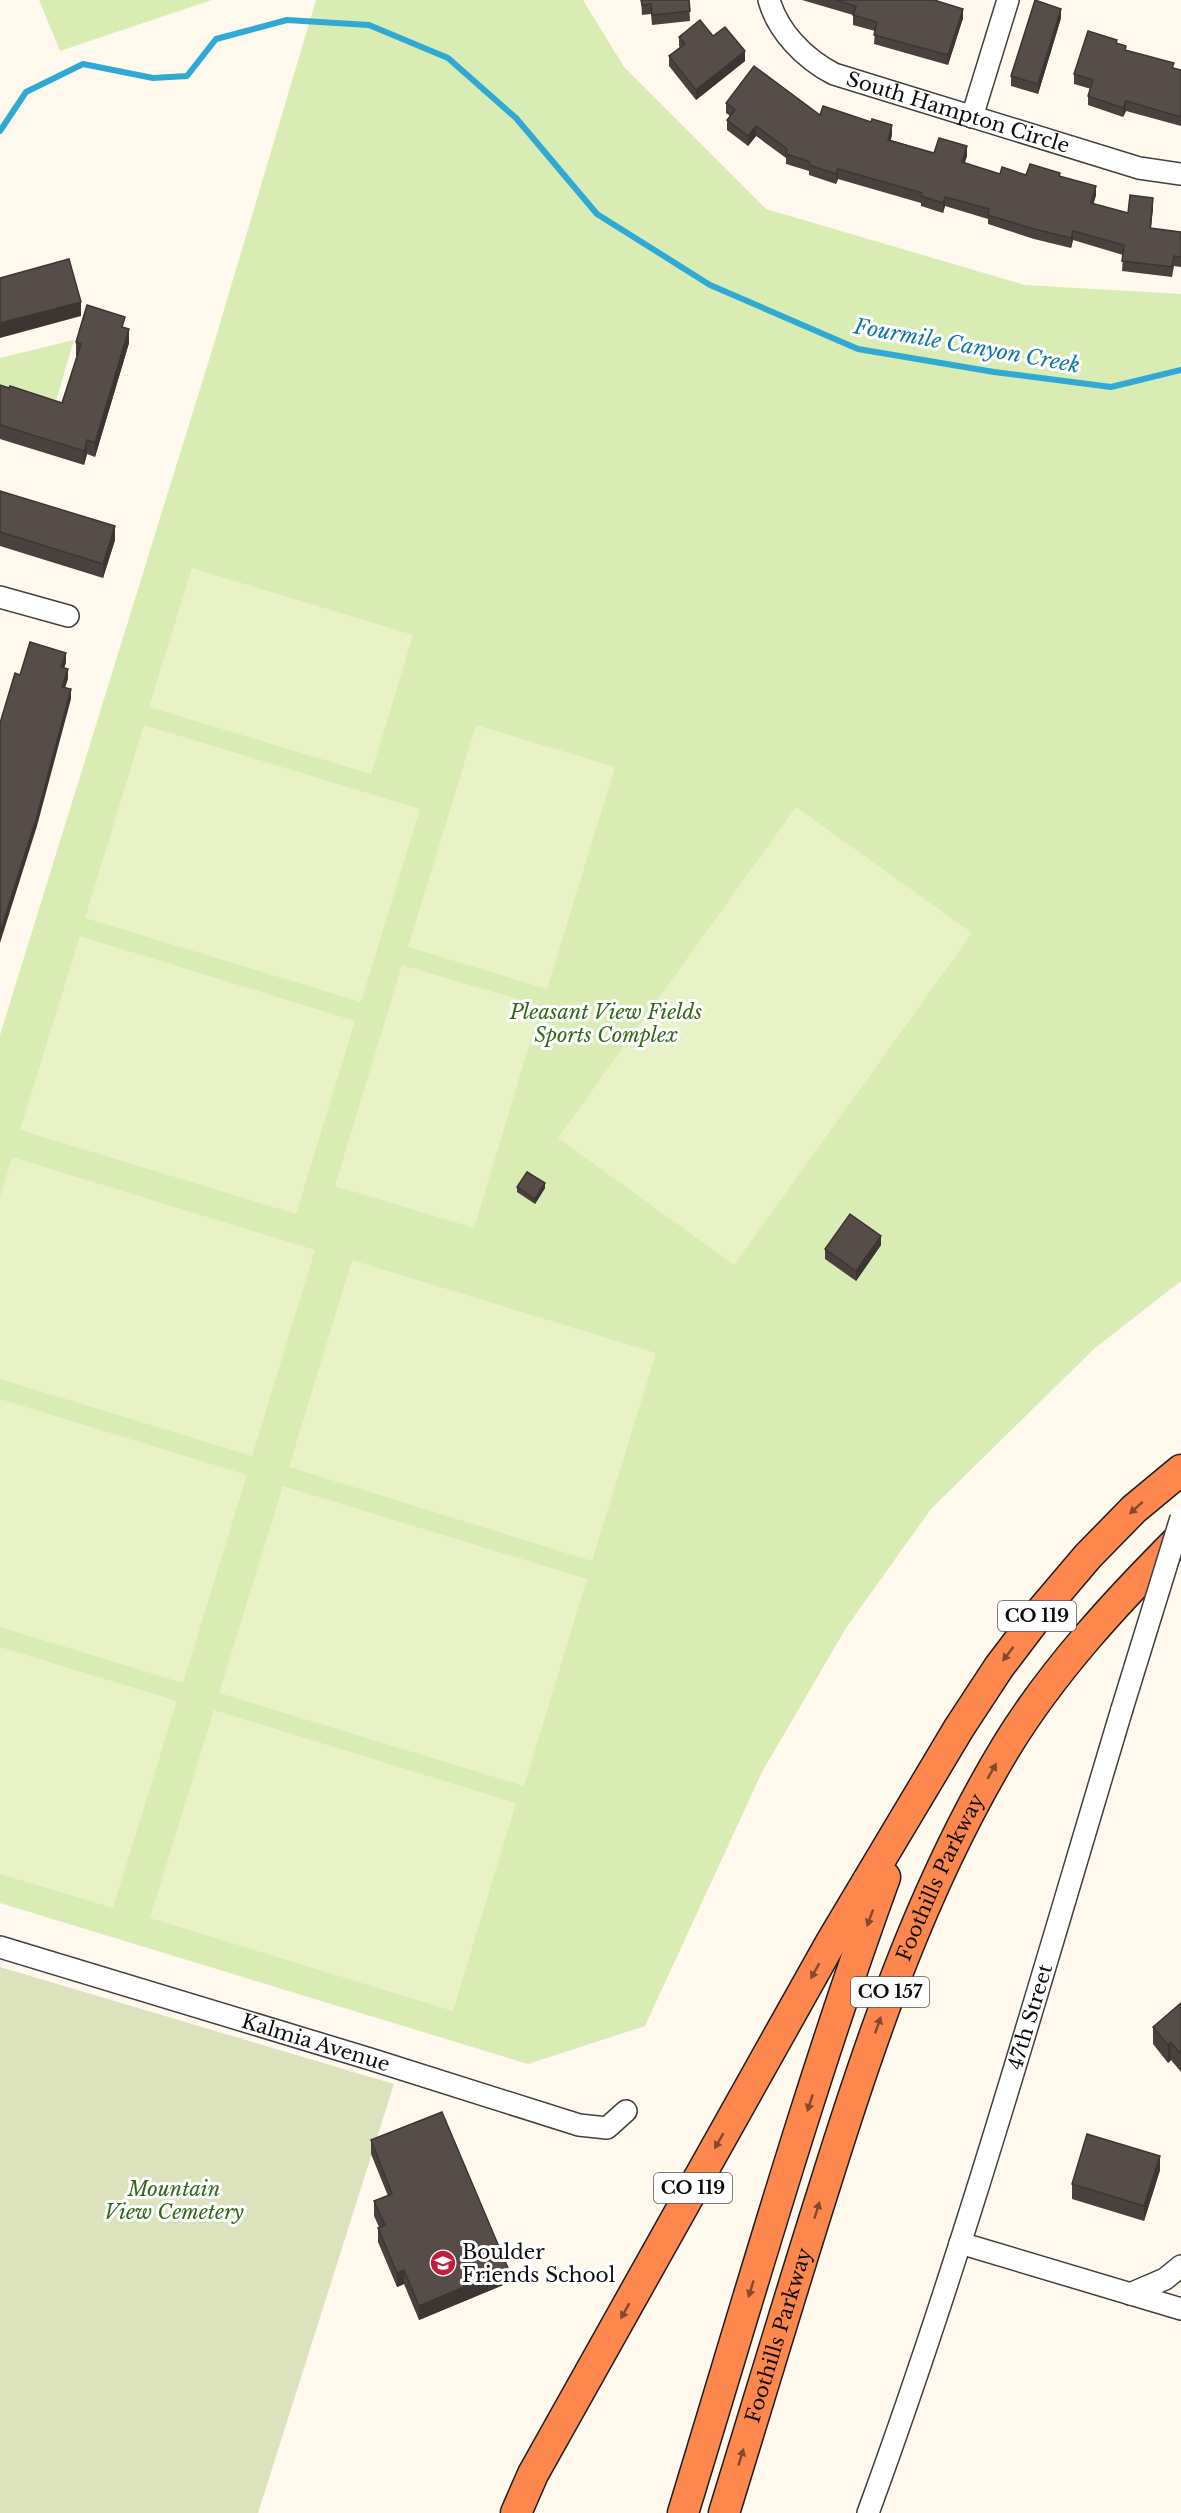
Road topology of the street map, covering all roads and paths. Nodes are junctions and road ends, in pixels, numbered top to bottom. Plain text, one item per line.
1 (769, 0) edge
2 (1008, 0) edge
3 (972, 117) junction
4 (1181, 174) edge
5 (0, 597) edge
6 (68, 616) dead end
7 (1181, 1470) edge
8 (1181, 1518) edge
9 (1181, 1537) edge
10 (923, 1786) junction
11 (0, 1947) edge
12 (626, 2112) dead end
13 (960, 2243) junction
14 (1181, 2265) edge
15 (1130, 2294) junction
16 (1181, 2309) edge
17 (533, 2475) junction
18 (498, 2513) edge
19 (516, 2513) edge
20 (682, 2513) edge
21 (724, 2513) edge
22 (868, 2513) edge

1 - 3 street, South Hampton Circle
2 - 3 street
3 - 4 street, South Hampton Circle
5 - 6 street
7 -> 10 highway, CO 119
8 - 13 street, 47th Street, bridge
21 -> 9 highway, Foothills Parkway / CO 157
10 -> 17 highway, CO 119
10 -> 20 highway, Foothills Parkway / CO 157
11 - 12 street, Kalmia Avenue
13 - 15 street
13 - 22 street, 47th Street
14 - 15 street
15 - 16 street
17 - 18 highway, CO 119
17 - 19 highway

